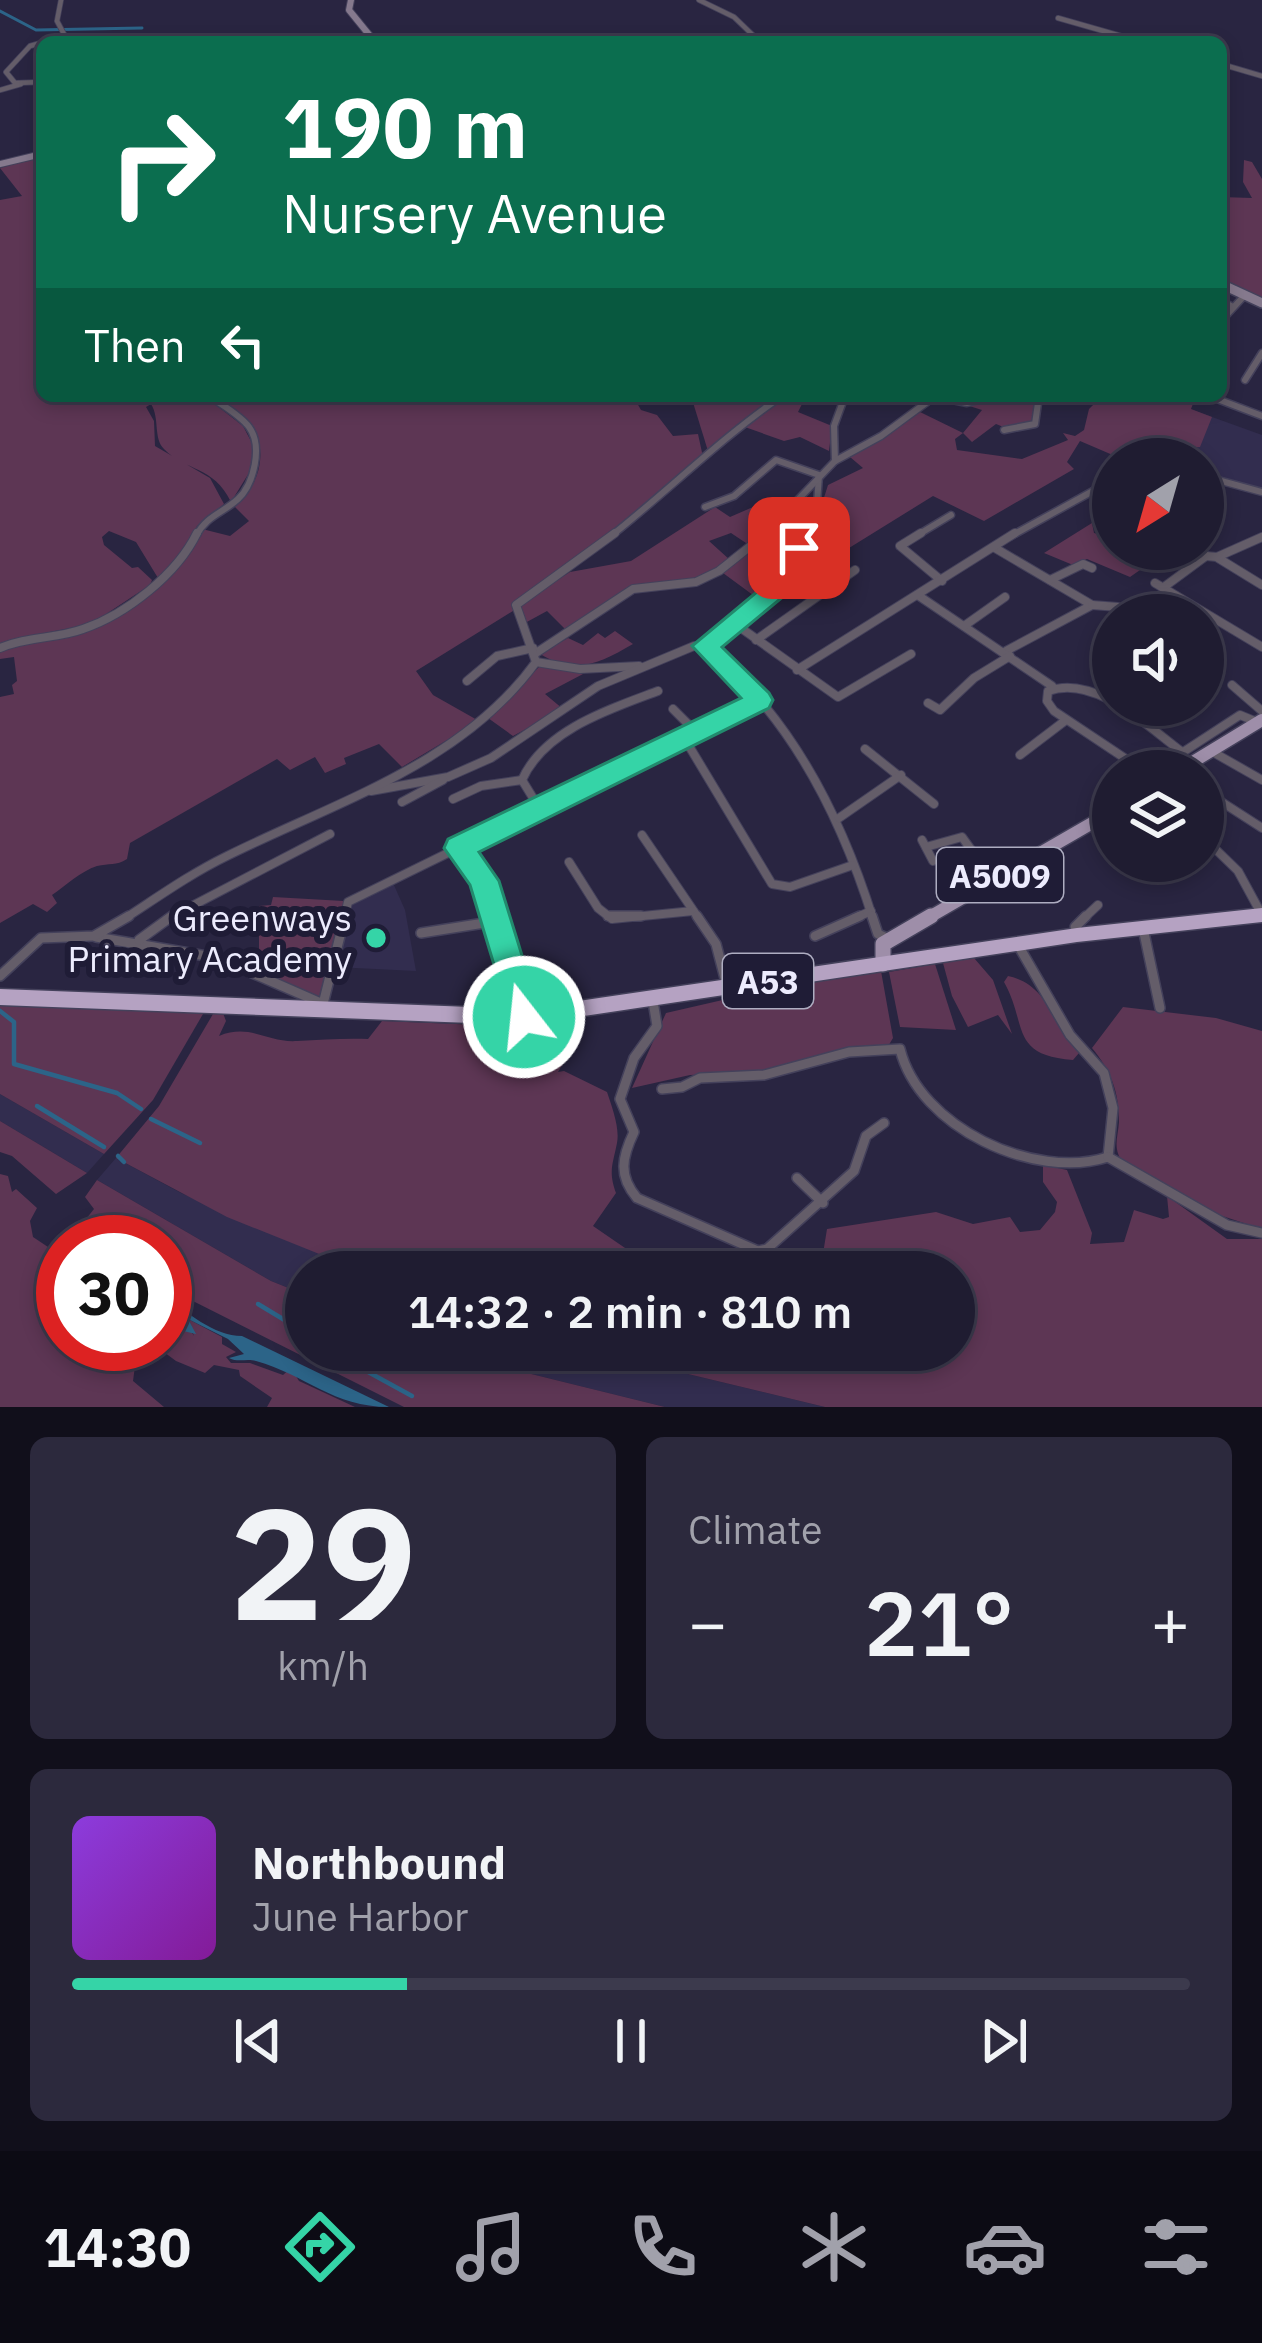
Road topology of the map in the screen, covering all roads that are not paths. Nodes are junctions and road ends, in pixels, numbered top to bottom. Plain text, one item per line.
1 (61, 0) edge
2 (351, 0) edge
3 (699, 0) edge
4 (1058, 18) dead end
5 (58, 36) edge
6 (370, 36) edge
7 (754, 36) edge
8 (1121, 36) edge
9 (36, 47) edge
10 (1227, 66) edge
11 (1262, 76) edge
12 (36, 83) edge
13 (22, 84) junction
14 (0, 90) edge
15 (36, 155) edge
16 (0, 164) edge
17 (1227, 287) edge
18 (1244, 296) junction
19 (1262, 303) edge
20 (1227, 304) edge
21 (1233, 307) junction
22 (1227, 314) edge
23 (1262, 353) edge
24 (1245, 380) dead end
25 (218, 402) edge
26 (773, 402) edge
27 (843, 402) edge
28 (925, 402) edge
29 (1038, 402) edge
30 (1225, 402) edge
31 (1262, 416) edge
32 (1004, 430) dead end
33 (835, 461) junction
34 (819, 475) junction
35 (1224, 482) edge
36 (1092, 489) edge
37 (1262, 492) edge
38 (705, 507) dead end
39 (951, 515) dead end
40 (1262, 537) edge
41 (995, 548) junction
42 (1224, 554) edge
43 (1224, 562) edge
44 (1092, 568) dead end
45 (855, 570) dead end
46 (1183, 570) edge
47 (1049, 580) junction
48 (942, 581) junction
49 (1262, 585) edge
50 (919, 596) junction
51 (1005, 597) dead end
52 (1092, 605) joint
53 (731, 621) junction
54 (964, 626) junction
55 (756, 640) junction
56 (705, 646) junction
57 (1262, 647) edge
58 (0, 648) edge
59 (1008, 653) junction
60 (535, 654) junction
61 (911, 654) dead end
62 (640, 666) junction
63 (796, 670) junction
64 (474, 679) dead end
65 (1232, 685) dead end
66 (1052, 686) junction
67 (651, 690) dead end
68 (1092, 692) edge
69 (760, 700) junction
70 (928, 703) dead end
71 (674, 709) dead end
72 (1066, 720) junction
73 (1256, 720) edge
74 (1145, 726) edge
75 (695, 730) junction
76 (683, 736) junction
77 (1262, 739) edge
78 (866, 749) dead end
79 (1208, 749) joint
80 (1112, 750) edge
81 (1179, 750) edge
82 (1185, 750) edge
83 (1020, 755) dead end
84 (901, 775) junction
85 (448, 777) junction
86 (1262, 780) edge
87 (522, 781) junction
88 (358, 794) junction
89 (453, 799) dead end
90 (402, 802) dead end
91 (934, 804) dead end
92 (1224, 804) edge
93 (538, 806) junction
94 (838, 818) junction
95 (1092, 824) edge
96 (1262, 828) edge
97 (330, 834) dead end
98 (642, 835) dead end
99 (459, 848) junction
100 (1224, 852) edge
101 (933, 861) dead end
102 (568, 862) dead end
103 (853, 865) junction
104 (993, 880) junction
105 (1098, 905) dead end
106 (693, 911) junction
107 (871, 911) junction
108 (1262, 915) edge
109 (497, 921) junction
110 (1143, 928) junction
111 (421, 933) dead end
112 (1077, 934) junction
113 (814, 936) dead end
114 (94, 937) junction
115 (890, 940) junction
116 (138, 941) junction
117 (1018, 944) junction
118 (892, 963) junction
119 (0, 976) edge
120 (728, 987) junction
121 (0, 997) edge
122 (653, 1001) junction
123 (1156, 1003) dead end
124 (323, 1007) junction
125 (524, 1017) junction
126 (662, 1088) dead end
127 (884, 1123) dead end
128 (1108, 1156) junction
129 (797, 1178) dead end
130 (823, 1203) junction
131 (1262, 1233) edge

1 - 5 street
2 - 6 street
3 - 7 street
4 - 8 street
9 - 13 street
10 - 11 street
12 - 13 street
13 - 14 street
15 - 16 street
17 - 18 street
18 - 19 street
18 - 21 street
20 - 21 street
21 - 22 street
23 - 24 street
25 - 58 street
26 - 60 street
27 - 33 street
28 - 33 street
29 - 32 street
30 - 31 street
33 - 34 street
34 - 38 street
34 - 53 street
34 - 60 street
35 - 37 street
36 - 41 street
39 - 48 street
40 - 42 street
41 - 47 street
41 - 48 street
43 - 49 street
44 - 47 street
45 - 55 street
46 - 57 street
47 - 52 street
48 - 50 street
50 - 54 street
50 - 63 street
51 - 54 street
52 - 59 street
53 - 55 street
53 - 56 street
54 - 59 street
55 - 63 street
56 - 62 street
56 - 69 street
59 - 66 street
59 - 70 street
60 - 62 street
60 - 64 street
60 - 88 street
61 - 63 street
62 - 85 street
65 - 73 street
66 - 68 street
66 - 72 street
67 - 87 street
69 - 75 street
69 - 94 street
71 - 75 street
72 - 80 street
72 - 83 street
73 - 77 street
73 - 79 main road
73 - 82 street
74 - 81 street
75 - 76 street
76 - 93 street
76 - 103 street
78 - 84 street
79 - 86 street
84 - 91 street
84 - 94 street
85 - 88 street
85 - 90 street
87 - 89 street
87 - 93 street
88 - 114 street
92 - 96 street
93 - 99 street
94 - 103 street
95 - 104 main road, A5009
97 - 116 street
98 - 106 street
99 - 109 street
99 - 124 street
100 - 108 street
101 - 104 street
102 - 106 street
103 - 107 street
104 - 115 main road, A5009
105 - 112 street
106 - 120 street
107 - 113 street
107 - 115 street
108 - 110 highway, A53
109 - 111 street
109 - 125 street
110 - 112 highway, A53
110 - 123 street
112 - 117 highway, A53
114 - 116 street
114 - 119 street
115 - 118 main road
116 - 124 street
117 - 118 highway, A53
117 - 128 street
118 - 120 highway, A53
120 - 122 highway, A53
121 - 124 highway, A53
122 - 125 highway, A53
122 - 130 street
124 - 125 highway, A53
126 - 128 street
127 - 130 street
128 - 131 street
129 - 130 street

